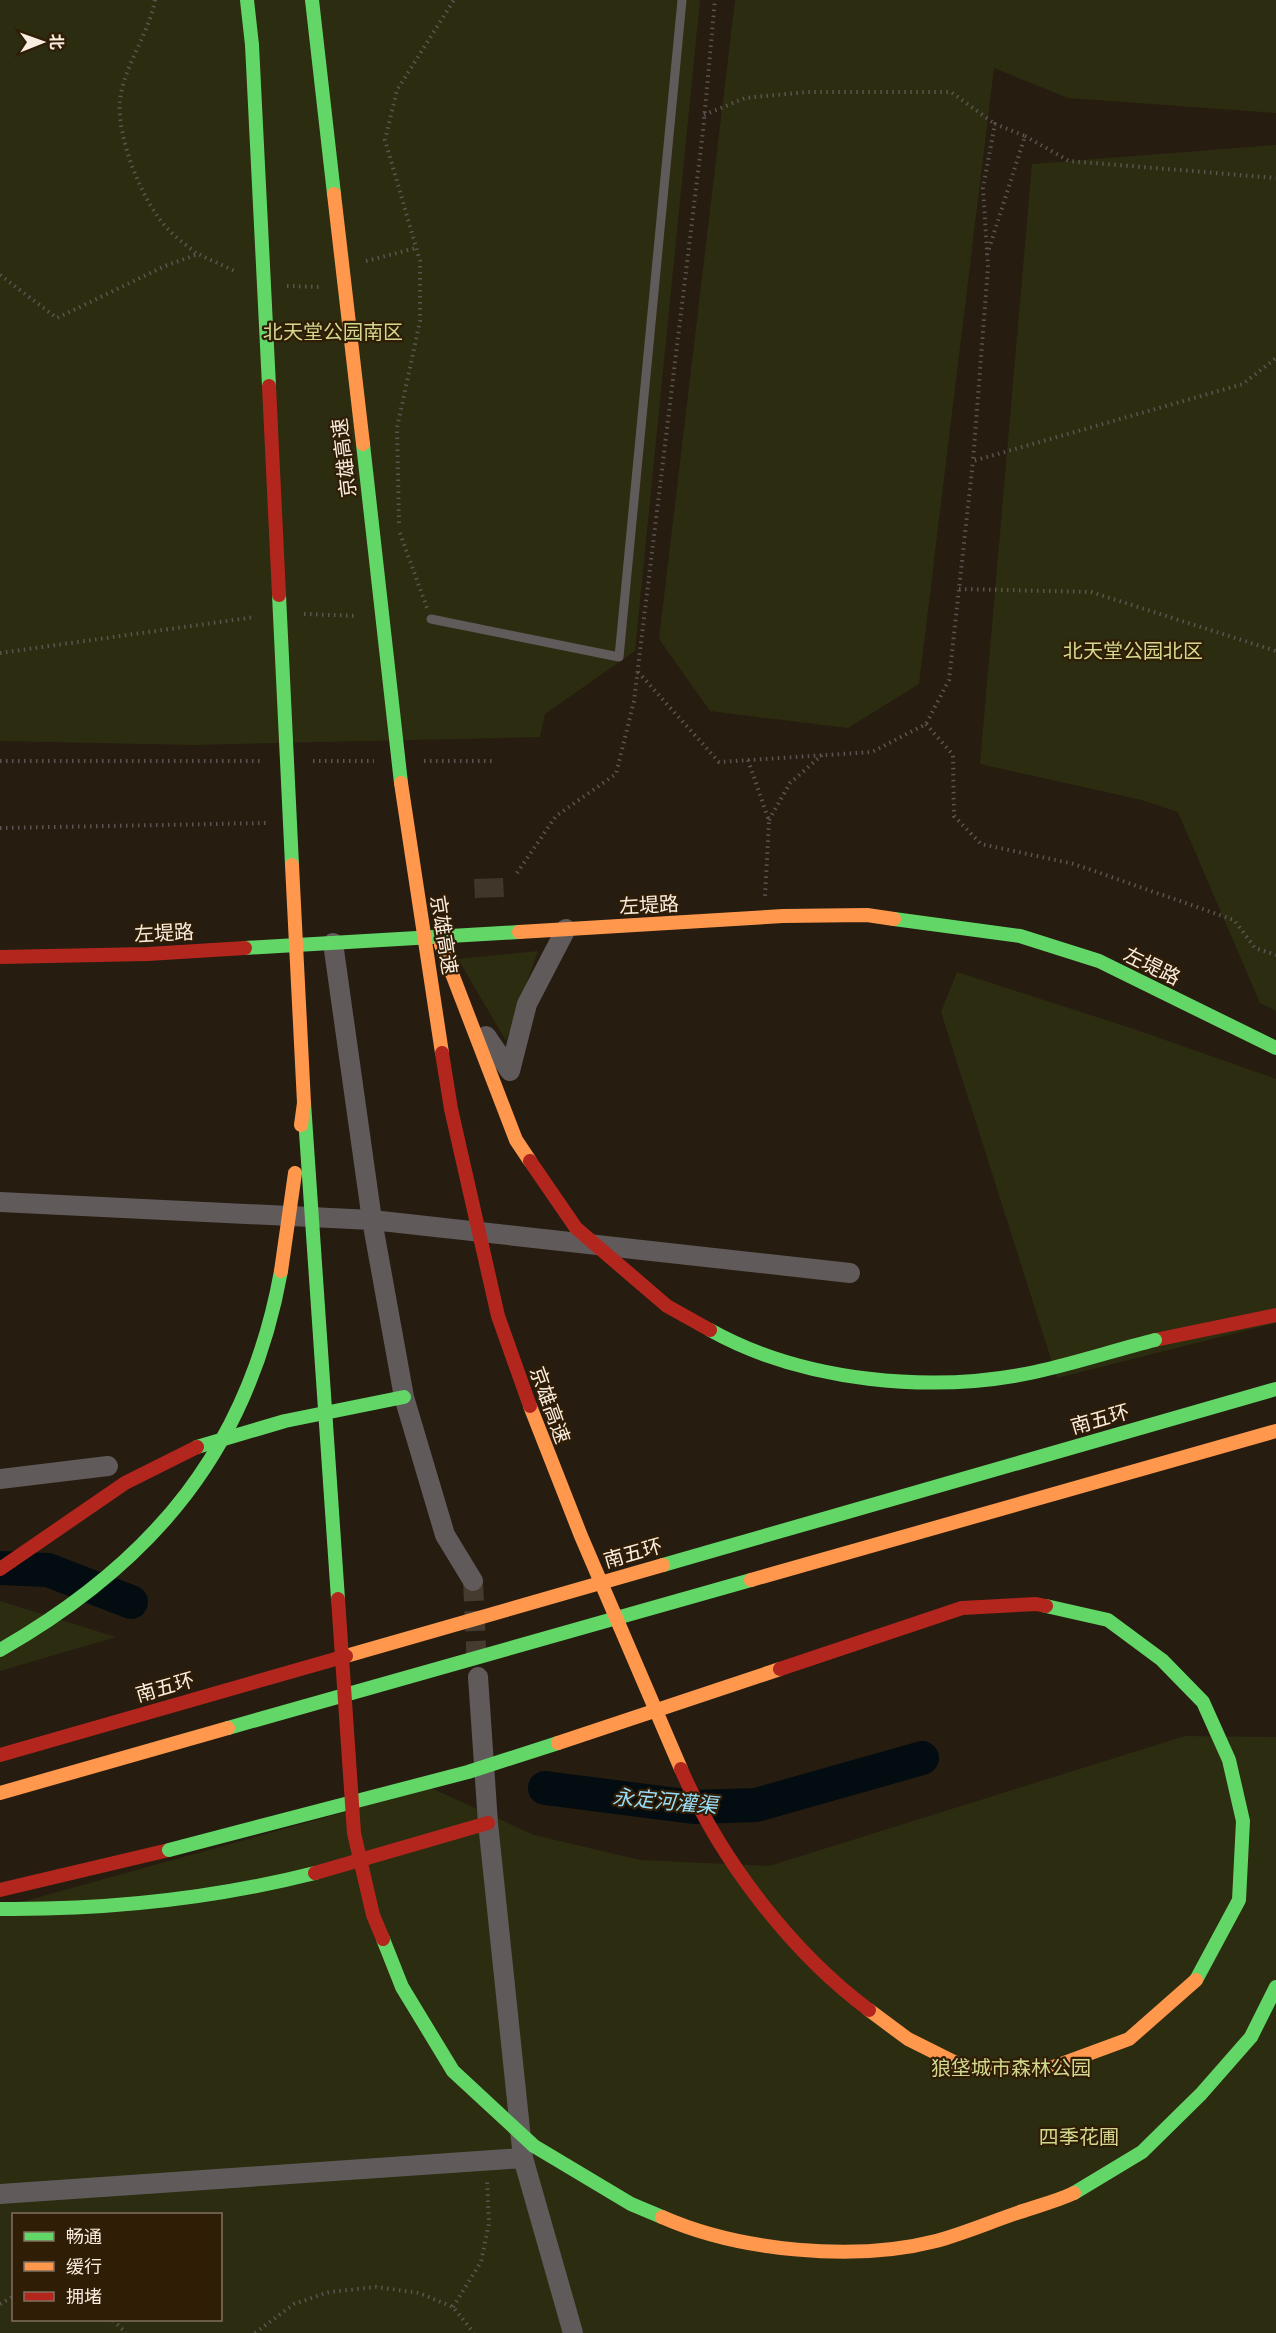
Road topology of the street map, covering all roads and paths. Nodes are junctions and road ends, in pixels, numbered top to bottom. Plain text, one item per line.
1 (155, 0) edge
2 (247, 0) edge
3 (312, 0) edge
4 (454, 0) edge
5 (682, 0) edge
6 (704, 116) dead end
7 (995, 124) junction
8 (1025, 136) junction
9 (1276, 177) edge
10 (416, 248) junction
11 (198, 255) junction
12 (987, 255) junction
13 (359, 265) dead end
14 (0, 275) edge
15 (245, 276) dead end
16 (285, 285) dead end
17 (325, 287) dead end
18 (1276, 358) edge
19 (973, 461) junction
20 (959, 589) junction
21 (296, 613) dead end
22 (261, 616) dead end
23 (363, 616) dead end
24 (431, 619) joint
25 (1276, 651) edge
26 (0, 653) edge
27 (638, 672) dead end
28 (926, 724) junction
29 (822, 755) junction
30 (748, 760) junction
31 (0, 761) edge
32 (272, 761) dead end
33 (307, 761) dead end
34 (377, 761) dead end
35 (412, 761) dead end
36 (493, 761) dead end
37 (769, 821) junction
38 (273, 823) dead end
39 (406, 823) junction
40 (0, 828) edge
41 (763, 918) junction
42 (566, 929) junction
43 (409, 939) junction
44 (333, 943) junction
45 (1276, 955) edge
46 (0, 957) edge
47 (1276, 1048) edge
48 (304, 1103) junction
49 (0, 1202) edge
50 (372, 1220) junction
51 (850, 1273) dead end
52 (1276, 1315) edge
53 (1276, 1389) edge
54 (404, 1397) junction
55 (1276, 1431) edge
56 (108, 1466) dead end
57 (0, 1479) edge
58 (0, 1569) edge
59 (473, 1581) tunnel mouth
60 (0, 1650) edge
61 (478, 1677) tunnel mouth
62 (0, 1755) edge
63 (0, 1793) edge
64 (488, 1822) junction
65 (0, 1890) edge
66 (0, 1909) edge
67 (1276, 1987) edge
68 (523, 2158) junction
69 (486, 2160) junction
70 (0, 2194) edge
71 (453, 2307) junction
72 (115, 2321) edge
73 (126, 2333) edge
74 (255, 2333) edge
75 (474, 2333) edge
76 (573, 2333) edge

1 - 11 path
2 - 48 main road, bridge
3 - 39 main road, 京雄高速, bridge
4 - 10 path
5 - 24 lane
6 - 7 path
7 - 8 path
7 - 12 path
8 - 9 path
8 - 12 path
10 - 13 path
10 - 24 path
11 - 14 path
11 - 15 path
12 - 19 path
16 - 17 path
18 - 19 path
19 - 20 path
20 - 25 path
20 - 28 path
21 - 23 path
22 - 26 path
27 - 30 path
28 - 29 path
28 - 45 path
29 - 30 path
29 - 37 path
30 - 37 path
31 - 32 path
33 - 34 path
35 - 36 path
37 - 41 path
38 - 40 path
39 - 52 main road, bridge
39 - 65 main road, 京雄高速, bridge
41 - 42 main road, 左堤路
41 - 47 main road, 左堤路
42 - 43 main road, 左堤路
42 - 43 street
43 - 44 main road, 左堤路
44 - 46 main road, 左堤路
44 - 50 street
48 - 60 main road, bridge
48 - 67 main road, bridge
49 - 50 street
50 - 51 street
50 - 54 street
53 - 62 main road, 南五环
54 - 58 main road
54 - 59 street
55 - 63 main road
56 - 57 street
61 - 64 street
64 - 66 main road
64 - 68 street
68 - 69 street
68 - 76 street
69 - 70 street
69 - 71 path
71 - 74 path
71 - 75 path
72 - 73 path

